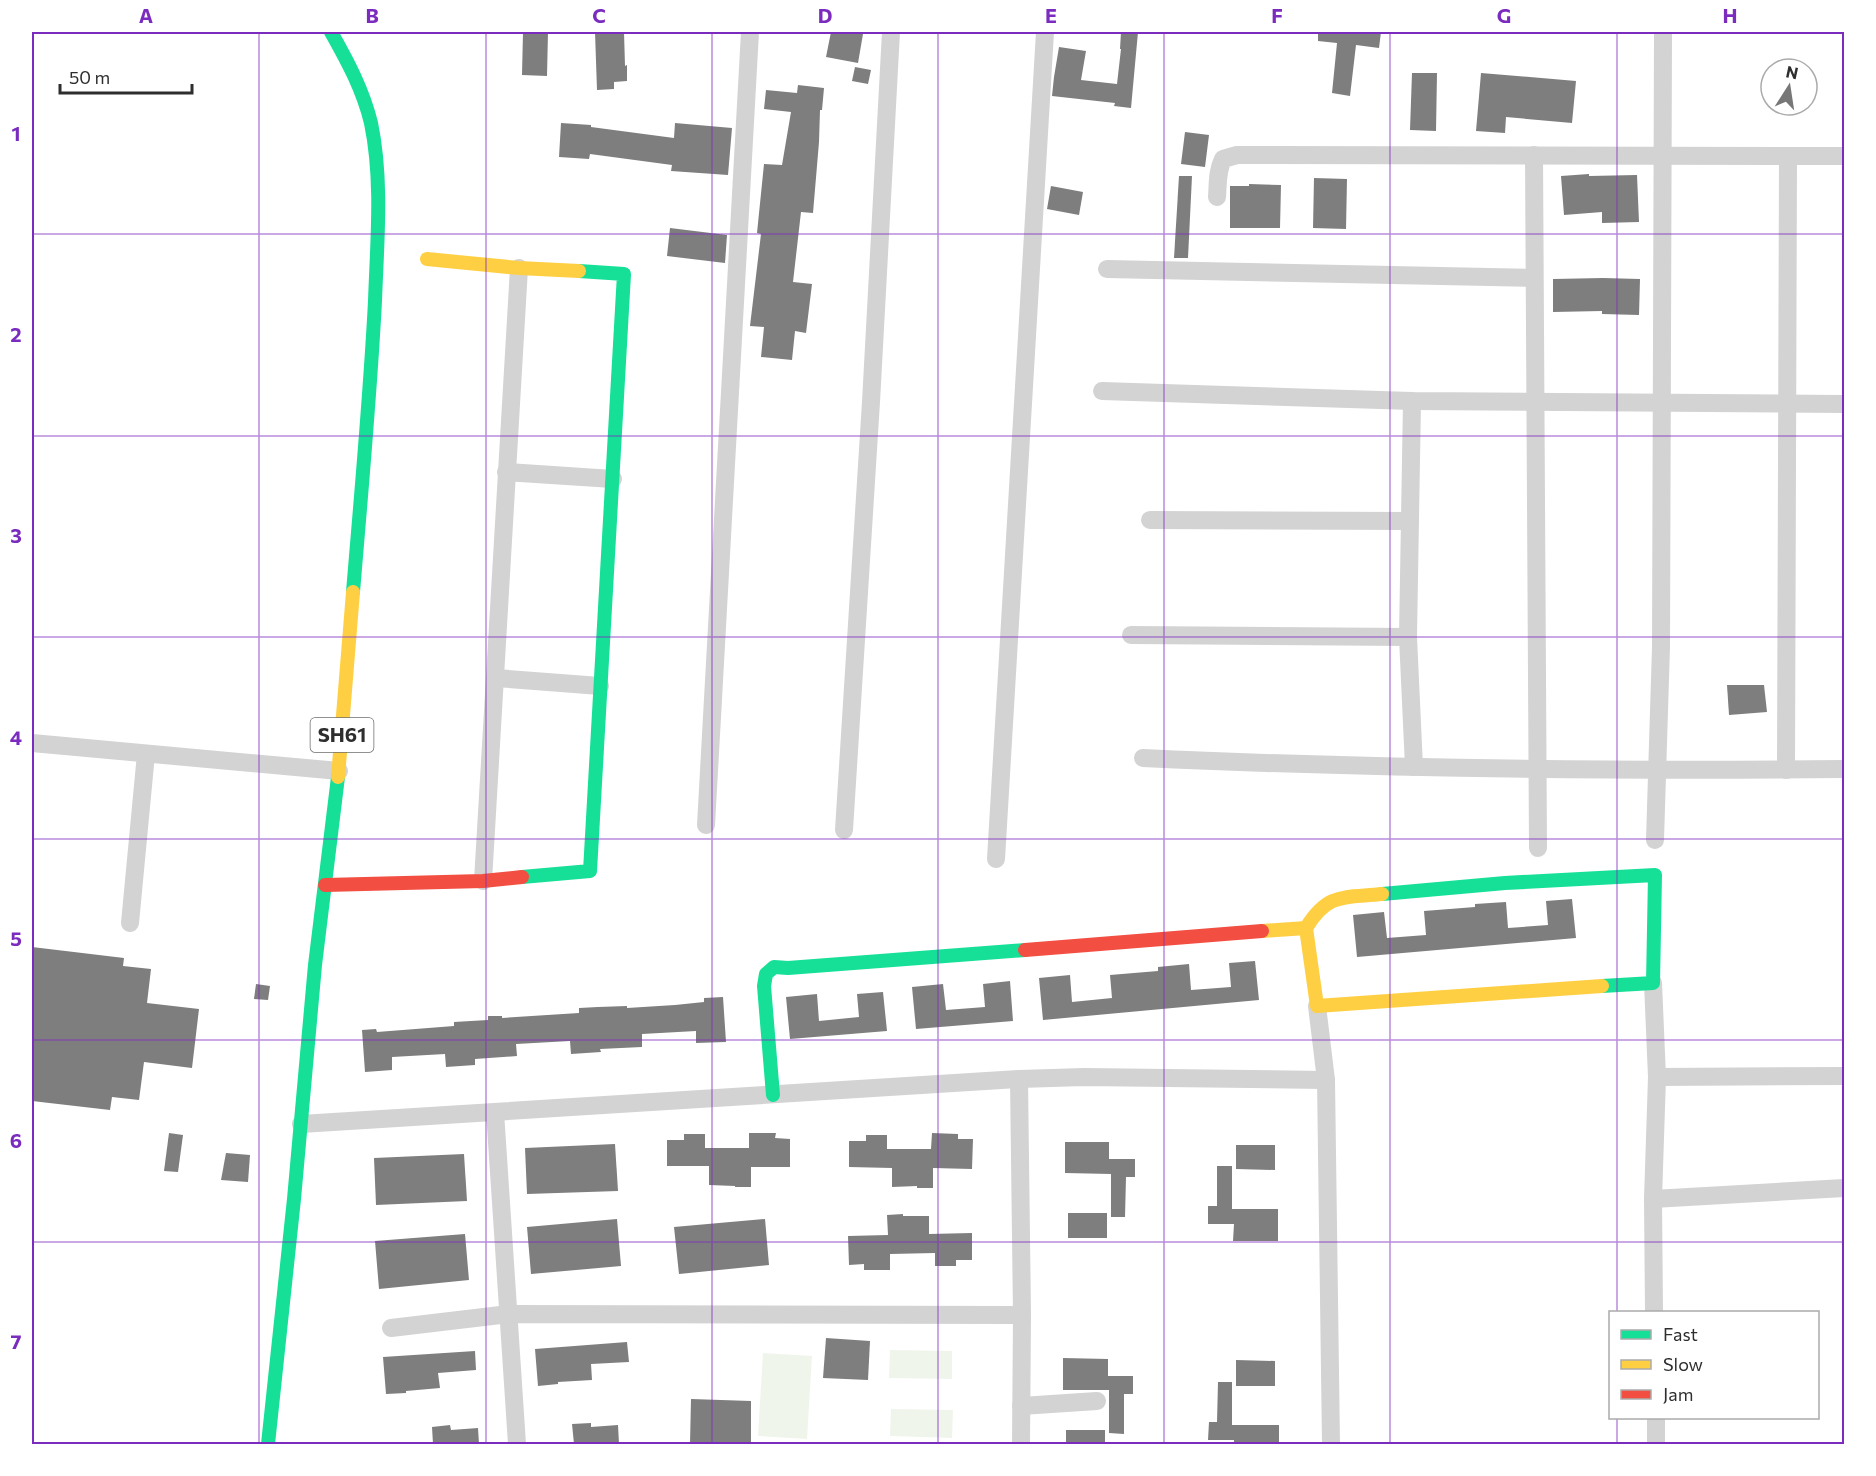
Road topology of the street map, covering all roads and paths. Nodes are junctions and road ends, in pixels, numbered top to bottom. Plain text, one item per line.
1 (331, 32) edge
2 (750, 32) edge
3 (891, 32) edge
4 (1045, 32) edge
5 (1663, 32) edge
6 (1534, 154) junction
7 (1662, 156) junction
8 (1788, 156) junction
9 (1845, 156) edge
10 (1217, 197) dead end
11 (427, 259) dead end
12 (519, 268) junction
13 (1107, 269) dead end
14 (1534, 278) junction
15 (1102, 391) dead end
16 (1535, 400) junction
17 (1412, 401) junction
18 (1661, 402) junction
19 (1787, 404) junction
20 (1845, 404) edge
21 (506, 472) junction
22 (613, 479) junction
23 (1150, 520) dead end
24 (1410, 521) junction
25 (1131, 635) dead end
26 (1408, 637) junction
27 (495, 678) junction
28 (600, 686) junction
29 (32, 743) edge
30 (146, 754) junction
31 (1143, 758) dead end
32 (1414, 767) junction
33 (1845, 769) edge
34 (1537, 770) junction
35 (1657, 770) junction
36 (1786, 770) junction
37 (339, 771) junction
38 (706, 825) dead end
39 (844, 830) dead end
40 (1655, 840) dead end
41 (1538, 848) dead end
42 (996, 859) dead end
43 (483, 880) junction
44 (325, 885) junction
45 (130, 923) dead end
46 (1306, 928) junction
47 (1653, 984) junction
48 (1317, 1006) junction
49 (1845, 1076) edge
50 (1657, 1077) junction
51 (1019, 1079) junction
52 (1326, 1080) junction
53 (773, 1095) junction
54 (495, 1112) junction
55 (301, 1124) junction
56 (1845, 1188) edge
57 (1653, 1199) junction
58 (1654, 1311) edge
59 (509, 1314) junction
60 (1022, 1315) junction
61 (391, 1328) dead end
62 (1097, 1401) dead end
63 (1021, 1406) junction
64 (1656, 1419) edge
65 (268, 1444) edge
66 (517, 1444) edge
67 (1021, 1444) edge
68 (1331, 1444) edge
69 (1656, 1444) edge

1 - 37 street, SH61
2 - 38 street
3 - 39 street
4 - 42 street
5 - 7 street
6 - 7 street
6 - 10 street
6 - 14 street
7 - 8 street
7 - 18 street
8 - 9 street
8 - 19 street
11 - 12 street
12 - 21 street
12 - 22 street
13 - 14 street
14 - 16 street
15 - 17 street
16 - 17 street
16 - 18 street
16 - 34 street
17 - 24 street
18 - 19 street
18 - 35 street
19 - 20 street
19 - 36 street
21 - 22 street
21 - 27 street
22 - 28 street
23 - 24 street
24 - 26 street
25 - 26 street
26 - 32 street
27 - 28 street
27 - 43 street
28 - 43 street
29 - 30 street
30 - 37 street
30 - 45 street
31 - 32 street
32 - 34 street
33 - 36 street
34 - 35 street
34 - 41 street
35 - 36 street
35 - 40 street
37 - 44 street, SH61
43 - 44 street
44 - 55 street, SH61
46 - 47 street
46 - 48 street
46 - 53 street
47 - 48 street
47 - 50 street
48 - 52 street
49 - 50 street
50 - 57 street
51 - 52 street
51 - 53 street
51 - 60 street
52 - 68 street
53 - 54 street
54 - 55 street
54 - 59 street
55 - 65 street, SH61
56 - 57 street
57 - 58 street
59 - 60 street
59 - 61 street
59 - 66 street
60 - 63 street
62 - 63 street
63 - 67 street
64 - 69 street

